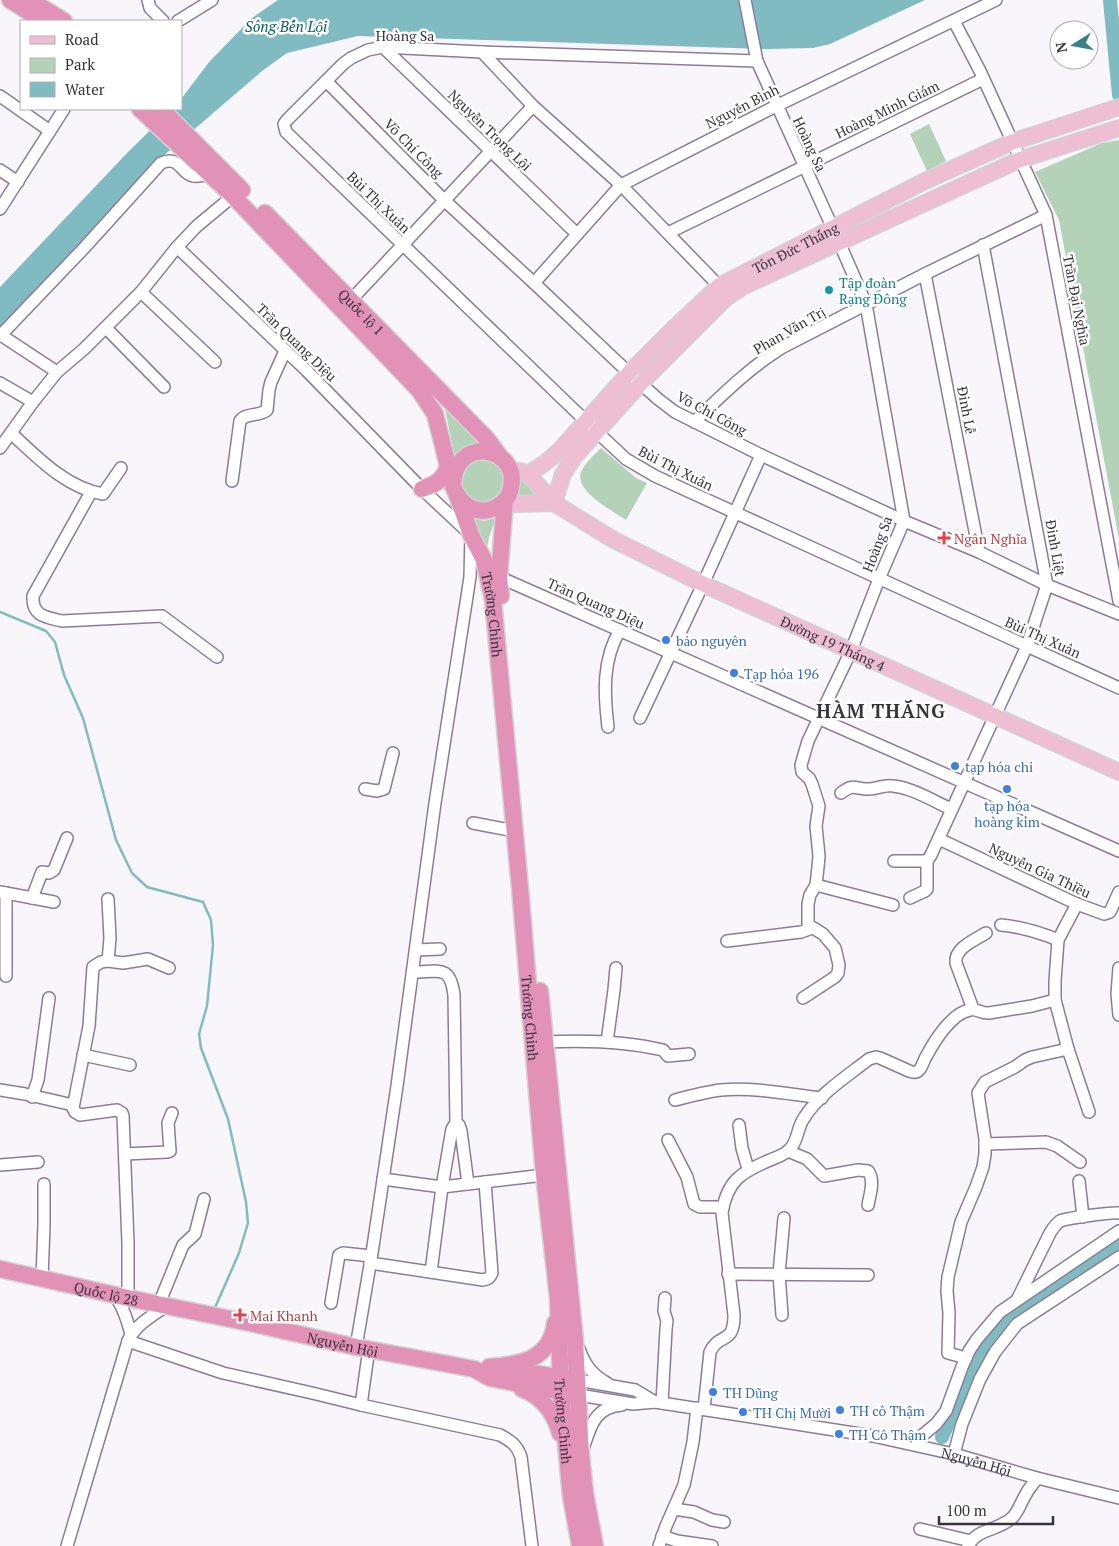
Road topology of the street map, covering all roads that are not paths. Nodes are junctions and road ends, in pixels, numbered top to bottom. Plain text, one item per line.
1 (10, 0) edge
2 (30, 0) edge
3 (139, 0) edge
4 (212, 0) edge
5 (745, 0) edge
6 (996, 0) edge
7 (149, 4) edge
8 (42, 20) edge
9 (62, 20) edge
10 (162, 20) edge
11 (180, 20) edge
12 (954, 21) junction
13 (383, 47) junction
14 (482, 52) junction
15 (757, 61) junction
16 (983, 79) junction
17 (326, 81) junction
18 (0, 96) edge
19 (533, 106) junction
20 (776, 106) junction
21 (1119, 107) edge
22 (63, 110) edge
23 (141, 110) edge
24 (162, 110) edge
25 (284, 128) joint
26 (1119, 128) edge
27 (50, 131) junction
28 (1012, 142) junction
29 (491, 151) junction
30 (1019, 160) junction
31 (804, 166) junction
32 (0, 170) edge
33 (214, 170) junction
34 (18, 182) junction
35 (621, 185) junction
36 (233, 196) junction
37 (444, 201) junction
38 (0, 209) edge
39 (1046, 215) junction
40 (833, 227) junction
41 (668, 232) junction
42 (577, 234) junction
43 (840, 242) junction
44 (402, 245) junction
45 (983, 245) junction
46 (177, 248) junction
47 (925, 274) junction
48 (534, 283) junction
49 (719, 286) junction
50 (141, 292) junction
51 (351, 300) junction
52 (866, 304) junction
53 (106, 328) junction
54 (1, 336) edge
55 (285, 351) junction
56 (215, 362) dead end
57 (57, 372) junction
58 (635, 378) junction
59 (0, 383) edge
60 (164, 387) dead end
61 (33, 402) junction
62 (586, 421) junction
63 (694, 422) junction
64 (597, 432) junction
65 (11, 433) junction
66 (0, 448) edge
67 (761, 455) junction
68 (504, 461) junction
69 (448, 466) junction
70 (120, 468) dead end
71 (528, 474) junction
72 (232, 482) dead end
73 (422, 489) junction
74 (455, 490) junction
75 (91, 492) junction
76 (554, 503) junction
77 (503, 504) junction
78 (734, 513) junction
79 (904, 521) junction
80 (471, 535) junction
81 (1108, 541) junction
82 (1119, 546) edge
83 (979, 552) junction
84 (500, 577) junction
85 (879, 579) junction
86 (703, 584) junction
87 (1048, 585) junction
88 (1119, 601) edge
89 (1119, 614) edge
90 (620, 630) junction
91 (1027, 646) junction
92 (851, 650) junction
93 (670, 652) junction
94 (217, 657) dead end
95 (1119, 688) edge
96 (995, 716) junction
97 (640, 718) dead end
98 (818, 718) junction
99 (608, 727) dead end
100 (393, 753) dead end
101 (1119, 772) edge
102 (964, 782) junction
103 (364, 789) dead end
104 (841, 793) dead end
105 (951, 809) junction
106 (474, 823) dead end
107 (515, 831) junction
108 (67, 838) dead end
109 (940, 839) junction
110 (1119, 851) edge
111 (894, 861) dead end
112 (927, 861) junction
113 (816, 885) junction
114 (3, 892) edge
115 (1119, 892) edge
116 (32, 898) junction
117 (910, 898) dead end
118 (108, 899) dead end
119 (54, 902) dead end
120 (1077, 904) junction
121 (893, 905) dead end
122 (1001, 925) dead end
123 (812, 928) junction
124 (986, 934) dead end
125 (1058, 940) junction
126 (727, 941) dead end
127 (440, 949) dead end
128 (416, 950) junction
129 (108, 961) junction
130 (170, 968) dead end
131 (616, 968) dead end
132 (1119, 968) edge
133 (413, 972) junction
134 (6, 976) dead end
135 (1118, 994) edge
136 (50, 998) dead end
137 (803, 998) dead end
138 (1055, 1000) junction
139 (972, 1009) junction
140 (1119, 1015) edge
141 (544, 1042) junction
142 (607, 1042) junction
143 (1068, 1049) junction
144 (689, 1054) dead end
145 (83, 1055) junction
146 (130, 1065) dead end
147 (0, 1090) edge
148 (32, 1097) junction
149 (822, 1098) junction
150 (675, 1100) dead end
151 (73, 1105) junction
152 (1089, 1112) dead end
153 (172, 1113) dead end
154 (456, 1122) junction
155 (739, 1125) dead end
156 (668, 1140) dead end
157 (985, 1144) junction
158 (788, 1151) junction
159 (126, 1154) junction
160 (38, 1162) dead end
161 (1080, 1162) dead end
162 (0, 1165) edge
163 (748, 1169) junction
164 (544, 1174) junction
165 (383, 1179) junction
166 (1079, 1181) dead end
167 (485, 1182) junction
168 (44, 1184) dead end
169 (468, 1184) junction
170 (442, 1187) junction
171 (204, 1199) dead end
172 (868, 1204) dead end
173 (723, 1207) junction
174 (1119, 1214) edge
175 (1083, 1217) junction
176 (784, 1218) dead end
177 (1119, 1231) edge
178 (1119, 1257) edge
179 (371, 1260) junction
180 (0, 1269) edge
181 (430, 1272) junction
182 (728, 1274) junction
183 (779, 1274) junction
184 (868, 1275) dead end
185 (42, 1279) junction
186 (121, 1297) junction
187 (558, 1298) junction
188 (665, 1298) dead end
189 (1018, 1300) junction
190 (331, 1303) dead end
191 (164, 1305) junction
192 (214, 1315) joint
193 (782, 1315) dead end
194 (129, 1338) junction
195 (576, 1341) junction
196 (362, 1347) junction
197 (966, 1358) junction
198 (484, 1371) junction
199 (561, 1385) junction
200 (614, 1386) junction
201 (578, 1387) junction
202 (658, 1402) junction
203 (633, 1404) junction
204 (361, 1405) junction
205 (701, 1408) junction
206 (912, 1444) junction
207 (954, 1454) junction
208 (574, 1456) junction
209 (1037, 1478) junction
210 (1119, 1498) edge
211 (674, 1509) junction
212 (724, 1522) dead end
213 (920, 1528) dead end
214 (660, 1541) edge
215 (969, 1543) edge
216 (67, 1546) edge
217 (532, 1546) edge
218 (580, 1546) edge
219 (595, 1546) edge
220 (712, 1546) edge

1 - 8 highway
2 - 9 highway
3 - 7 street
4 - 11 street
5 - 15 street
6 - 12 street, Nguyễn Bình
7 - 10 street
12 - 16 street, Trần Đại Nghĩa
12 - 20 street, Nguyễn Bình
13 - 14 street, Hoàng Sa
13 - 17 street, Hoàng Sa
13 - 29 street, Nguyễn Trọng Lội
14 - 15 street, Hoàng Sa
14 - 19 street
15 - 20 street, Hoàng Sa
16 - 28 street, Trần Đại Nghĩa
16 - 31 street, Hoàng Minh Giám
17 - 25 street, Hoàng Sa
17 - 37 street, Võ Chí Công
18 - 27 street
19 - 29 street
19 - 35 street
20 - 31 street, Hoàng Sa
20 - 35 street, Nguyễn Bình
21 - 28 main road, Tôn Đức Thắng
22 - 27 street
23 - 33 highway
24 - 33 highway
25 - 44 street, Bùi Thị Xuân
26 - 30 main road, Tôn Đức Thắng
27 - 34 street
28 - 30 street, Trần Đại Nghĩa
28 - 40 main road, Tôn Đức Thắng
29 - 37 street
29 - 42 street, Nguyễn Trọng Lội
30 - 39 street, Trần Đại Nghĩa
30 - 43 main road, Tôn Đức Thắng
31 - 40 street, Hoàng Sa
31 - 41 street, Hoàng Minh Giám
32 - 34 street
33 - 36 highway, Quốc lộ 1
33 - 51 highway, Quốc lộ 1
33 - 54 street
34 - 38 street
35 - 41 street
35 - 42 street, Nguyễn Bình
36 - 46 street
36 - 69 highway, Quốc lộ 1
37 - 44 street
37 - 48 street, Võ Chí Công
39 - 45 street, Phan Văn Trị
39 - 81 street, Trần Đại Nghĩa
40 - 43 street, Hoàng Sa
40 - 49 main road, Tôn Đức Thắng
41 - 49 street
42 - 48 street, Nguyễn Bình
43 - 52 street, Hoàng Sa
43 - 58 main road, Tôn Đức Thắng
44 - 51 street
44 - 62 street, Bùi Thị Xuân
45 - 47 street, Phan Văn Trị
45 - 87 street, Đinh Liệt
46 - 50 street
46 - 55 street, Trần Quang Diệu
47 - 52 street, Phan Văn Trị
47 - 83 street, Đinh Lễ
48 - 58 street, Võ Chí Công
49 - 58 main road, Tôn Đức Thắng
50 - 53 street
50 - 56 street
51 - 68 highway, Quốc lộ 1
52 - 63 street, Phan Văn Trị
52 - 79 street, Hoàng Sa
53 - 57 street
53 - 60 street
54 - 57 street
55 - 72 street
55 - 73 street, Trần Quang Diệu
57 - 61 street
58 - 62 main road, Tôn Đức Thắng
58 - 63 street, Võ Chí Công
58 - 64 main road, Tôn Đức Thắng
59 - 61 street
61 - 65 street
62 - 64 street, Bùi Thị Xuân
62 - 71 main road, Tôn Đức Thắng
63 - 67 street, Võ Chí Công
64 - 76 main road, Tôn Đức Thắng
64 - 78 street, Bùi Thị Xuân
65 - 66 street
65 - 75 street
67 - 78 street
67 - 79 street, Võ Chí Công
68 - 71 main road, Đường 19 Tháng 4
68 - 74 highway
68 - 77 highway
69 - 73 highway
69 - 74 highway, Quốc lộ 1
70 - 75 street
71 - 76 main road, Đường 19 Tháng 4
73 - 80 street, Trần Quang Diệu
74 - 77 highway
74 - 80 highway, Trường Chinh
75 - 94 street
76 - 77 main road
76 - 86 main road, Đường 19 Tháng 4
77 - 84 highway, Trường Chinh
78 - 85 street, Bùi Thị Xuân
78 - 86 street
79 - 83 street, Võ Chí Công
79 - 85 street, Hoàng Sa
80 - 107 highway, Trường Chinh
80 - 128 street
81 - 82 street
81 - 88 street, Trần Đại Nghĩa
83 - 87 street, Võ Chí Công
84 - 90 street, Trần Quang Diệu
84 - 141 highway, Trường Chinh
85 - 91 street, Bùi Thị Xuân
85 - 92 street, Hoàng Sa
86 - 92 main road, Đường 19 Tháng 4
86 - 93 street
87 - 89 street, Võ Chí Công
87 - 91 street, Đinh Liệt
90 - 93 street, Trần Quang Diệu
90 - 99 street
91 - 95 street, Bùi Thị Xuân
91 - 96 street, Đinh Liệt
92 - 96 main road, Đường 19 Tháng 4
92 - 98 street, Hoàng Sa
93 - 97 street
93 - 98 street, Trần Quang Diệu
96 - 101 main road, Đường 19 Tháng 4
96 - 102 street, Đinh Liệt
98 - 102 street, Trần Quang Diệu
98 - 113 street, Hoàng Sa
100 - 103 street
102 - 105 street, Đinh Liệt
102 - 110 street, Trần Quang Diệu
104 - 105 street
105 - 109 street, Đinh Liệt
106 - 107 street
107 - 164 highway, Trường Chinh
108 - 116 street
109 - 112 street, Đinh Liệt
109 - 120 street, Nguyễn Gia Thiều
111 - 112 street
112 - 117 street
113 - 121 street
113 - 123 street, Hoàng Sa
114 - 116 street
114 - 134 street
115 - 120 street, Nguyễn Gia Thiều
116 - 119 street
118 - 129 street
120 - 125 street
122 - 125 street
123 - 126 street
123 - 137 street
124 - 139 street
125 - 138 street
127 - 128 street
128 - 133 street
129 - 130 street
129 - 145 street
131 - 142 street
132 - 135 street
133 - 154 street
133 - 165 street
135 - 140 street
136 - 148 street
138 - 139 street
138 - 143 street
139 - 149 street
141 - 142 street
141 - 195 highway, Trường Chinh
142 - 144 street
143 - 152 street
143 - 157 street
145 - 146 street
145 - 151 street
147 - 148 street
148 - 151 street
149 - 150 street
149 - 158 street
151 - 159 street
153 - 159 street
154 - 169 street
154 - 170 street
155 - 163 street
156 - 173 street
157 - 161 street
157 - 197 street
158 - 163 street
158 - 172 street
159 - 186 street
160 - 162 street
163 - 173 street
164 - 167 street
164 - 187 highway, Trường Chinh
165 - 170 street
165 - 179 street
166 - 175 street
167 - 169 street
167 - 181 street
168 - 185 street
169 - 170 street
170 - 181 street
171 - 191 street
173 - 182 street
174 - 175 street
175 - 189 street
176 - 183 street
177 - 189 street
178 - 207 street
179 - 181 street
179 - 190 street
179 - 196 street
180 - 185 highway, Quốc lộ 28
182 - 183 street
182 - 205 street
183 - 184 street
183 - 193 street
185 - 186 highway, Quốc lộ 28
186 - 191 highway, Quốc lộ 28
186 - 194 street
187 - 198 highway
187 - 199 highway, Trường Chinh
188 - 202 street
189 - 197 street
191 - 192 highway, Quốc lộ 28
191 - 194 street
192 - 196 highway, Nguyễn Hội
194 - 204 street
194 - 216 street
195 - 200 street
195 - 201 highway, Trường Chinh
196 - 198 highway, Nguyễn Hội
196 - 204 street
197 - 206 street
198 - 199 highway, Nguyễn Hội
198 - 208 highway
199 - 201 highway, Nguyễn Hội
199 - 208 highway, Trường Chinh
200 - 201 street, Nguyễn Hội
200 - 202 street, Nguyễn Hội
201 - 203 street, Nguyễn Hội
201 - 208 highway, Trường Chinh
202 - 203 street, Nguyễn Hội
202 - 205 street, Nguyễn Hội
203 - 208 street
204 - 217 street
205 - 206 street, Nguyễn Hội
205 - 211 street
206 - 207 street, Nguyễn Hội
207 - 209 street, Nguyễn Hội
208 - 218 highway, Trường Chinh
208 - 219 highway, Trường Chinh
209 - 210 street, Nguyễn Hội
209 - 215 street
211 - 212 street
211 - 214 street
213 - 215 street
214 - 220 street

